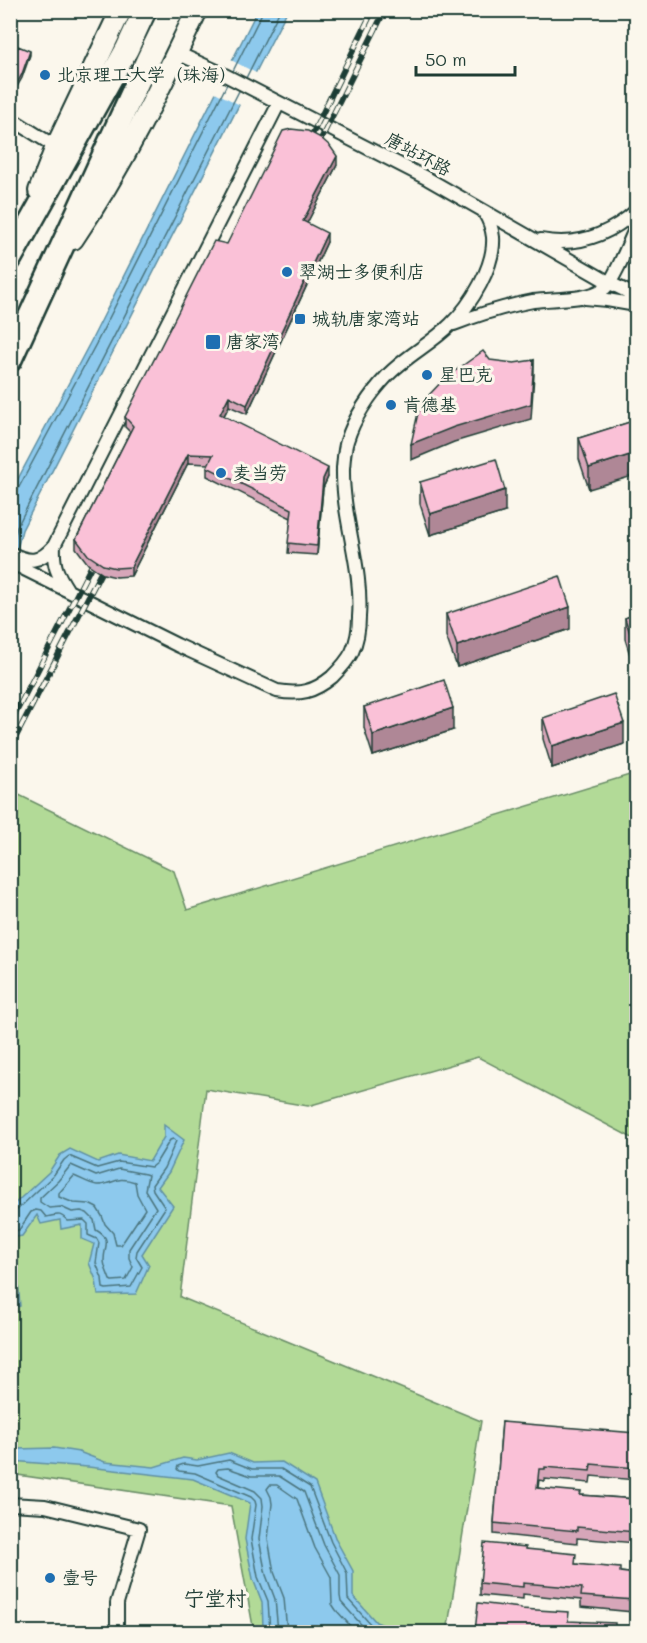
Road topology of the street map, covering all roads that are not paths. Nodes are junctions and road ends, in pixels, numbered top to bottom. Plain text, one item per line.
1 (121, 10) edge
2 (145, 10) edge
3 (172, 10) edge
4 (197, 10) edge
5 (177, 53) junction
6 (279, 103) junction
7 (10, 118) edge
8 (56, 147) junction
9 (636, 211) edge
10 (484, 212) junction
11 (636, 227) edge
12 (529, 236) junction
13 (13, 255) edge
14 (53, 269) junction
15 (610, 283) junction
16 (636, 296) edge
17 (572, 298) junction
18 (636, 305) edge
19 (450, 325) junction
20 (10, 360) edge
21 (54, 546) junction
22 (10, 553) edge
23 (10, 562) edge
24 (23, 564) junction
25 (67, 589) junction
26 (10, 1504) edge
27 (117, 1632) edge

1 - 8 main road
2 - 13 highway
3 - 14 highway
4 - 5 main road
5 - 6 street, 唐站环路
5 - 14 main road
6 - 10 street, 唐站环路
6 - 21 street
7 - 8 street
8 - 13 main road
9 - 12 street
10 - 12 street, 唐站环路
10 - 19 street
11 - 15 street
12 - 15 street, 唐站环路
14 - 20 highway
15 - 16 street, 唐站环路
15 - 17 street
17 - 18 street
17 - 19 street
19 - 25 street
21 - 24 street
21 - 25 street
22 - 24 street
23 - 24 street
24 - 25 street
26 - 27 street

